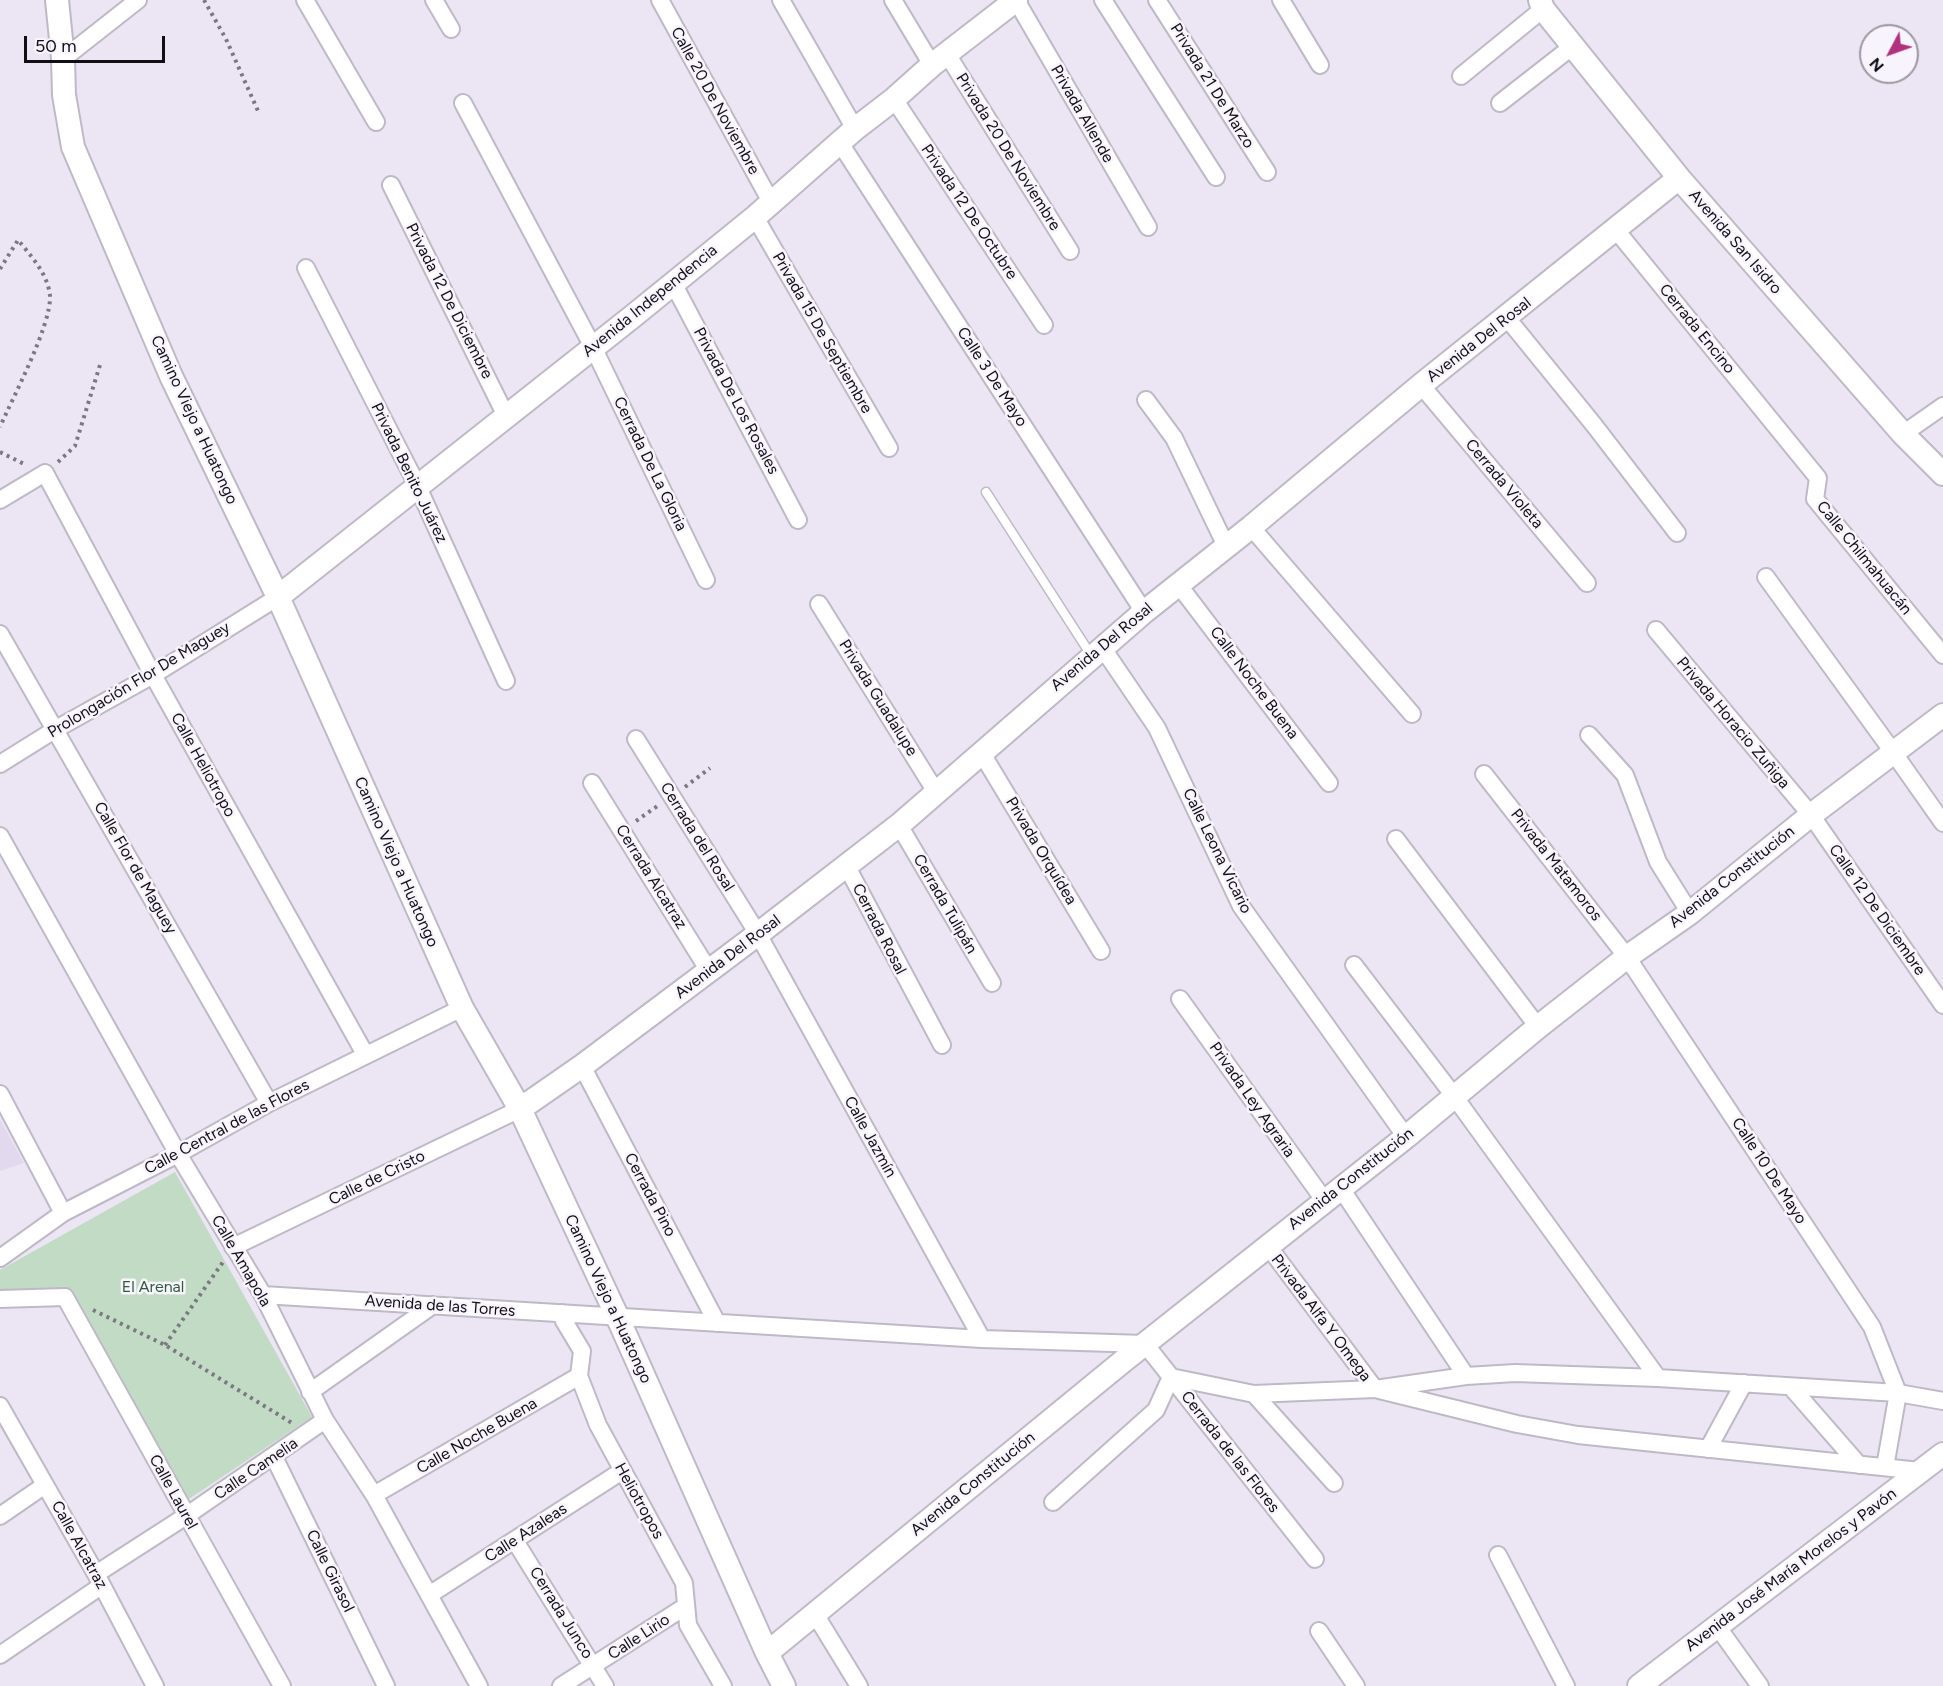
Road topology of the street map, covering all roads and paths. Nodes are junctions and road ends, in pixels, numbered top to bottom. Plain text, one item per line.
1 (57, 0) edge
2 (138, 0) edge
3 (204, 0) edge
4 (305, 0) edge
5 (434, 0) edge
6 (660, 0) edge
7 (781, 0) edge
8 (893, 0) edge
9 (1103, 0) edge
10 (1158, 0) edge
11 (1281, 0) edge
12 (1007, 3) edge
13 (1541, 4) edge
14 (450, 29) dead end
15 (1573, 46) junction
16 (63, 59) junction
17 (939, 59) junction
18 (1320, 65) dead end
19 (1461, 76) dead end
20 (894, 99) junction
21 (463, 103) dead end
22 (1500, 103) dead end
23 (258, 111) dead end
24 (376, 122) dead end
25 (847, 136) junction
26 (1267, 172) dead end
27 (1216, 177) dead end
28 (1679, 178) junction
29 (391, 185) dead end
30 (763, 210) junction
31 (1148, 227) dead end
32 (1616, 230) junction
33 (1070, 251) dead end
34 (306, 268) dead end
35 (0, 269) edge
36 (673, 283) junction
37 (1507, 318) junction
38 (1044, 325) dead end
39 (593, 347) junction
40 (100, 365) dead end
41 (1420, 385) junction
42 (1146, 400) dead end
43 (1943, 406) edge
44 (506, 416) junction
45 (0, 427) edge
46 (1778, 428) joint
47 (1903, 434) junction
48 (889, 448) dead end
49 (0, 452) edge
50 (45, 473) junction
51 (1943, 474) edge
52 (417, 485) junction
53 (987, 492) dead end
54 (0, 500) edge
55 (798, 520) dead end
56 (1251, 527) junction
57 (1677, 533) dead end
58 (1226, 546) junction
59 (1766, 577) dead end
60 (706, 580) dead end
61 (1587, 583) dead end
62 (1178, 584) junction
63 (278, 597) junction
64 (819, 604) dead end
65 (1144, 612) junction
66 (1656, 630) dead end
67 (0, 634) edge
68 (1096, 651) junction
69 (1943, 655) edge
70 (153, 675) junction
71 (506, 681) dead end
72 (1412, 714) dead end
73 (1943, 715) edge
74 (56, 729) junction
75 (1589, 735) dead end
76 (636, 739) dead end
77 (981, 752) junction
78 (1893, 752) junction
79 (0, 764) edge
80 (1484, 774) dead end
81 (592, 783) dead end
82 (1329, 783) dead end
83 (936, 792) junction
84 (1811, 815) junction
85 (1943, 823) edge
86 (898, 825) junction
87 (0, 836) edge
88 (1396, 839) dead end
89 (846, 865) junction
90 (1690, 913) junction
91 (758, 934) junction
92 (1101, 951) dead end
93 (1627, 957) junction
94 (1354, 965) dead end
95 (709, 971) junction
96 (992, 983) dead end
97 (1180, 999) dead end
98 (1943, 1005) edge
99 (462, 1008) junction
100 (1538, 1027) junction
101 (942, 1045) dead end
102 (365, 1054) junction
103 (582, 1066) junction
104 (0, 1094) edge
105 (1454, 1096) junction
106 (269, 1103) junction
107 (520, 1109) junction
108 (1406, 1137) junction
109 (178, 1154) junction
110 (1332, 1194) junction
111 (63, 1213) junction
112 (1268, 1246) junction
113 (233, 1247) junction
114 (0, 1258) edge
115 (263, 1294) junction
116 (65, 1297) junction
117 (0, 1299) edge
118 (433, 1305) junction
119 (562, 1313) junction
120 (617, 1317) junction
121 (717, 1323) junction
122 (982, 1339) junction
123 (1145, 1344) junction
124 (165, 1345) junction
125 (579, 1376) junction
126 (1171, 1377) junction
127 (1466, 1377) junction
128 (1658, 1378) junction
129 (1744, 1383) junction
130 (1791, 1387) junction
131 (1375, 1389) junction
132 (310, 1392) junction
133 (1898, 1393) junction
134 (1254, 1394) junction
135 (1943, 1401) edge
136 (0, 1406) edge
137 (325, 1420) junction
138 (308, 1433) junction
139 (1708, 1449) junction
140 (1943, 1454) edge
141 (274, 1457) junction
142 (1859, 1465) junction
143 (1885, 1467) junction
144 (622, 1471) junction
145 (1920, 1471) junction
146 (1334, 1483) dead end
147 (45, 1485) junction
148 (374, 1495) junction
149 (1053, 1502) dead end
150 (0, 1516) edge
151 (186, 1516) junction
152 (515, 1541) junction
153 (1498, 1555) dead end
154 (1315, 1559) dead end
155 (99, 1580) junction
156 (429, 1595) junction
157 (686, 1606) junction
158 (815, 1614) junction
159 (1717, 1626) junction
160 (1319, 1631) dead end
161 (767, 1653) junction
162 (0, 1655) edge
163 (594, 1666) junction
164 (151, 1685) edge
165 (282, 1686) edge
166 (386, 1686) edge
167 (479, 1686) edge
168 (561, 1686) edge
169 (605, 1686) edge
170 (723, 1686) edge
171 (784, 1686) edge
172 (859, 1686) edge
173 (1356, 1686) edge
174 (1566, 1686) edge
175 (1638, 1686) edge
176 (1760, 1686) edge

1 - 16 main road, Camino Viejo a Huatongo
2 - 16 street
3 - 23 path
4 - 24 street
5 - 14 street
6 - 30 street, Calle 20 De Noviembre
7 - 25 street
8 - 17 street, Privada 20 De Noviembre
9 - 27 street
10 - 26 street, Privada 21 De Marzo
11 - 18 street
12 - 17 main road, Avenida Independencia
12 - 31 street, Privada Allende
13 - 15 main road, Avenida San Isidro
13 - 19 street
15 - 22 street
15 - 28 main road, Avenida San Isidro
16 - 63 main road, Camino Viejo a Huatongo
17 - 20 main road, Avenida Independencia
17 - 33 street, Privada 20 De Noviembre
20 - 25 main road, Avenida Independencia
20 - 38 street, Privada 12 De Octubre
21 - 39 street, Cerrada De La Gloria
25 - 30 main road, Avenida Independencia
25 - 65 street, Calle 3 De Mayo
28 - 32 main road, Avenida Del Rosal
28 - 47 main road, Avenida San Isidro
29 - 44 street, Privada 12 De Diciembre
30 - 36 main road, Avenida Independencia
30 - 48 street, Privada 15 De Septiembre
32 - 37 main road, Avenida Del Rosal
32 - 46 street, Cerrada Encino
34 - 52 street, Privada Benito Juárez
35 - 45 path
36 - 39 main road, Avenida Independencia
36 - 55 street, Privada De Los Rosales
37 - 41 main road, Avenida Del Rosal
37 - 57 street
39 - 44 main road, Avenida Independencia
39 - 60 street, Cerrada De La Gloria
40 - 50 path
41 - 56 main road, Avenida Del Rosal
41 - 61 street, Cerrada Violeta
42 - 58 street
43 - 47 street
44 - 52 main road, Avenida Independencia
46 - 69 street, Calle Chilmahuacán
47 - 51 main road, Avenida San Isidro
49 - 50 path
50 - 54 street
50 - 70 street, Calle Heliotropo
52 - 63 main road, Avenida Independencia
52 - 71 street, Privada Benito Juárez
53 - 68 lane
56 - 58 main road, Avenida Del Rosal
56 - 72 street
58 - 62 main road, Avenida Del Rosal
59 - 78 street
62 - 65 main road, Avenida Del Rosal
62 - 82 street, Calle Noche Buena
63 - 70 street, Prolongación Flor De Maguey
63 - 99 main road, Camino Viejo a Huatongo
64 - 83 street, Privada Guadalupe
65 - 68 main road, Avenida Del Rosal
66 - 84 street, Privada Horacio Zuñiga
67 - 74 street, Calle Flor de Maguey
68 - 77 main road, Avenida Del Rosal
68 - 108 street, Calle Leona Vicario
70 - 74 street, Prolongación Flor De Maguey
70 - 102 street, Calle Heliotropo
73 - 78 main road, Avenida Constitución
74 - 79 street, Prolongación Flor De Maguey
74 - 106 street, Calle Flor de Maguey
75 - 90 street
76 - 91 street, Cerrada del Rosal
77 - 83 main road, Avenida Del Rosal
77 - 92 street, Privada Orquídea
78 - 84 main road, Avenida Constitución
78 - 85 street
80 - 93 street, Privada Matamoros
81 - 95 street, Cerrada Alcatraz
83 - 86 main road, Avenida Del Rosal
84 - 90 main road, Avenida Constitución
84 - 98 street, Calle 12 De Diciembre
86 - 89 main road, Avenida Del Rosal
86 - 96 street, Cerrada Tulipán
87 - 109 street, Calle Amapola
88 - 100 street
89 - 91 main road, Avenida Del Rosal
89 - 101 street, Cerrada Rosal
90 - 93 main road, Avenida Constitución
91 - 95 main road, Avenida Del Rosal
91 - 122 street, Calle Jazmín
93 - 100 main road, Avenida Constitución
93 - 133 street, Calle 10 De Mayo
94 - 105 street
95 - 103 main road, Avenida Del Rosal
97 - 110 street, Privada Ley Agraria
99 - 102 street, Calle Central de las Flores
99 - 107 main road, Camino Viejo a Huatongo
100 - 105 main road, Avenida Constitución
102 - 106 street, Calle Central de las Flores
103 - 107 main road, Avenida Del Rosal
103 - 121 street, Cerrada Pino
104 - 111 street
105 - 108 main road, Avenida Constitución
105 - 128 street
106 - 109 street, Calle Central de las Flores
107 - 113 street, Calle de Cristo
107 - 120 main road, Camino Viejo a Huatongo
108 - 110 main road, Avenida Constitución
109 - 111 street, Calle Central de las Flores
109 - 113 street, Calle Amapola
110 - 112 main road, Avenida Constitución
110 - 127 street, Privada Ley Agraria
111 - 114 street, Calle Central de las Flores
112 - 123 main road, Avenida Constitución
112 - 131 street, Privada Alfa Y Omega
113 - 115 street, Calle Amapola
113 - 124 path
115 - 118 street, Avenida de las Torres
115 - 132 street, Calle Amapola
116 - 117 street
116 - 124 path
116 - 151 street, Calle Laurel
118 - 119 street, Avenida de las Torres
118 - 132 street
119 - 120 street, Avenida de las Torres
119 - 125 street, Heliotropos
120 - 121 street, Avenida de las Torres
120 - 161 main road, Camino Viejo a Huatongo
121 - 122 street, Avenida de las Torres
122 - 123 street, Avenida de las Torres
123 - 126 street, Cerrada de las Flores
123 - 158 main road, Avenida Constitución
124 - 138 path
125 - 144 street, Heliotropos
125 - 148 street, Calle Noche Buena
126 - 134 street
126 - 149 street
126 - 154 street, Cerrada de las Flores
127 - 128 street
127 - 131 street
128 - 129 street
129 - 130 street
129 - 139 street
130 - 133 street
130 - 142 street
131 - 134 street
131 - 139 street
132 - 137 street, Calle Amapola
133 - 135 street
133 - 143 street
134 - 146 street
136 - 147 street, Calle Alcatraz
137 - 138 street, Calle Camelia
137 - 148 street, Calle Amapola
138 - 141 street, Calle Camelia
139 - 142 street
140 - 145 main road, Avenida José María Morelos y Pavón
141 - 151 street, Calle Camelia
141 - 166 street, Calle Girasol
142 - 143 street
143 - 145 street
144 - 152 street, Calle Azaleas
144 - 157 street, Heliotropos
145 - 159 main road, Avenida José María Morelos y Pavón
147 - 150 street
147 - 155 street, Calle Alcatraz
148 - 156 street, Calle Amapola
151 - 155 street, Calle Camelia
151 - 165 street, Calle Laurel
152 - 156 street, Calle Azaleas
152 - 163 street, Cerrada Junco
153 - 174 street
155 - 162 street, Calle Camelia
155 - 164 street, Calle Alcatraz
156 - 167 street, Calle Amapola
157 - 163 street, Calle Lirio
157 - 170 street, Heliotropos
158 - 161 main road, Avenida Constitución
158 - 172 street
159 - 175 main road, Avenida José María Morelos y Pavón
159 - 176 street
160 - 173 street
161 - 171 main road, Camino Viejo a Huatongo
163 - 168 street, Calle Lirio
163 - 169 street, Cerrada Junco

